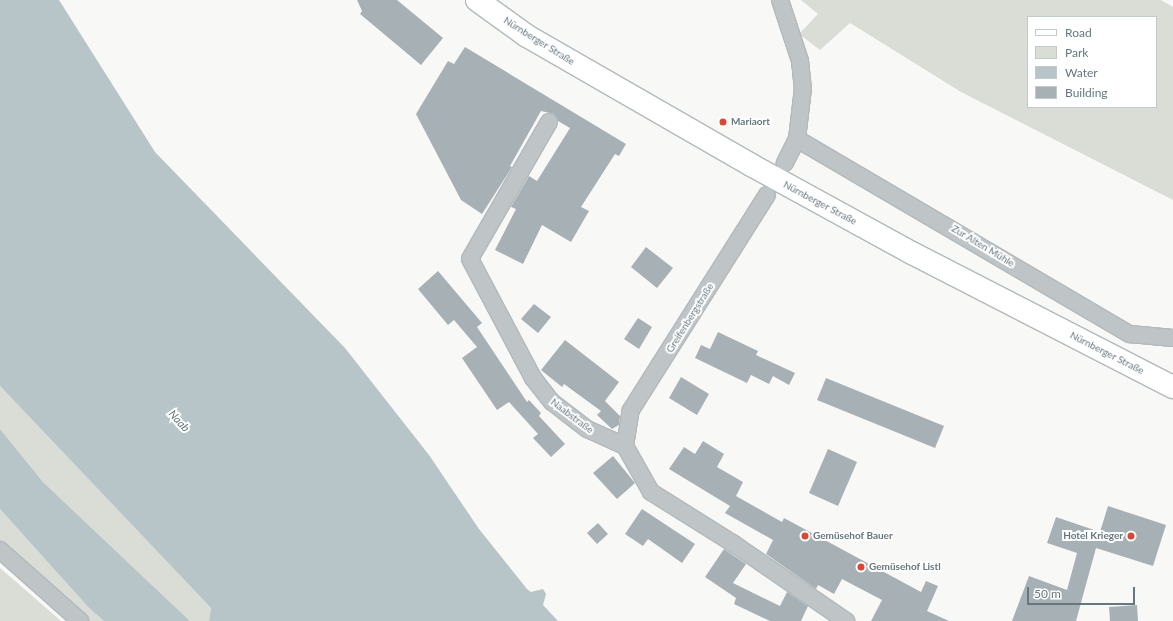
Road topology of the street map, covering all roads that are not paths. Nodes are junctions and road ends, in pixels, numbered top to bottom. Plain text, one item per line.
1 (477, 0) edge
2 (780, 0) edge
3 (549, 122) dead end
4 (797, 139) junction
5 (785, 163) dead end
6 (767, 195) dead end
7 (1173, 338) edge
8 (1173, 387) edge
9 (625, 446) junction
10 (0, 550) edge
11 (80, 621) edge
12 (846, 621) edge

1 - 8 main road, Nürnberger Straße
2 - 4 street
3 - 9 street, Naabstraße
4 - 5 street
4 - 7 street, Zur Alten Mühle
6 - 9 street, Greifenbergstraße
9 - 12 street
10 - 11 street

